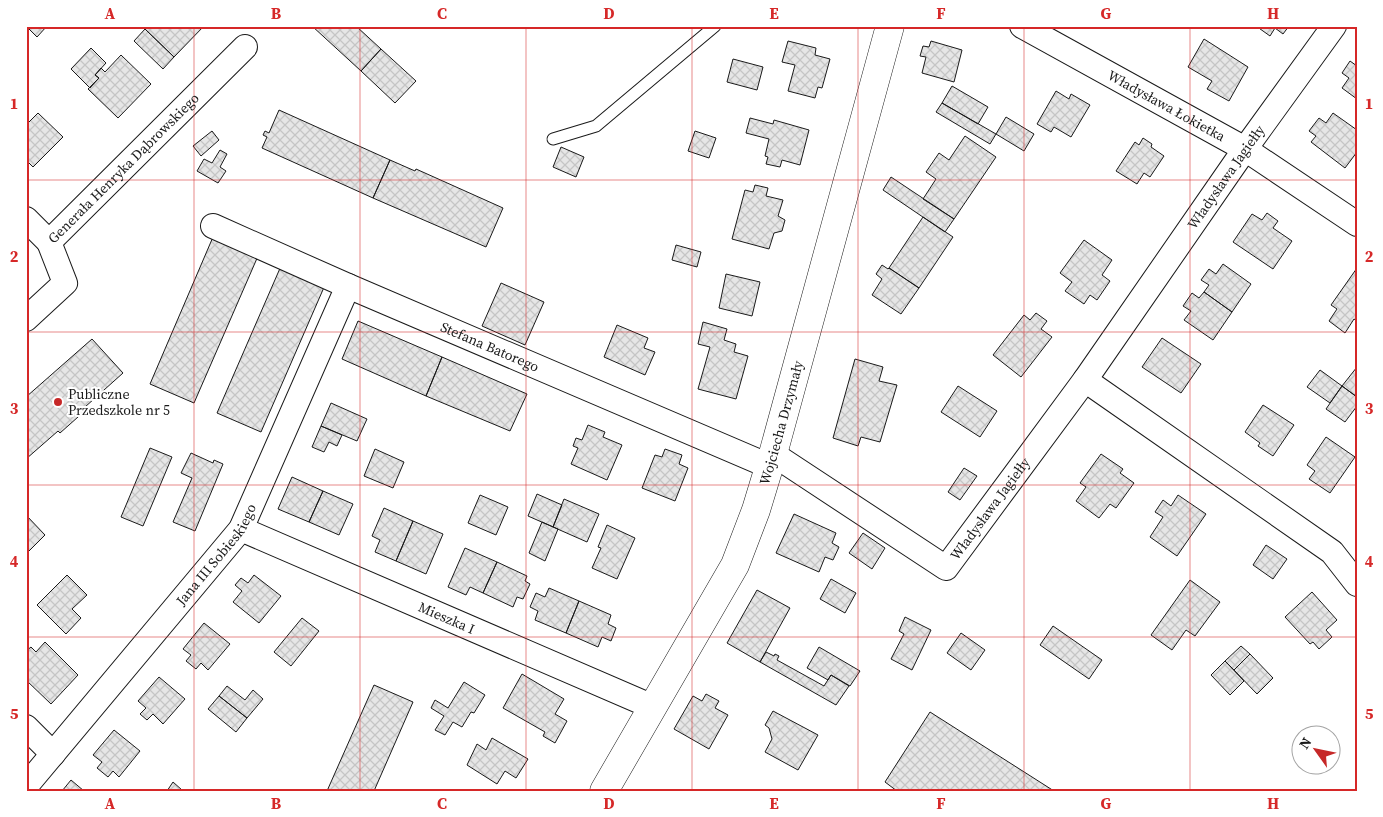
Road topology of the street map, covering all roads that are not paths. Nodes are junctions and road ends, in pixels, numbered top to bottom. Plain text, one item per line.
1 (715, 26) edge
2 (890, 26) edge
3 (1022, 26) edge
4 (1334, 26) edge
5 (245, 47) dead end
6 (554, 139) dead end
7 (1245, 149) junction
8 (26, 219) edge
9 (1357, 224) edge
10 (214, 226) dead end
11 (49, 242) junction
12 (348, 286) junction
13 (26, 318) edge
14 (1086, 380) junction
15 (771, 460) junction
16 (241, 529) junction
17 (1357, 584) edge
18 (653, 707) junction
19 (26, 727) edge
20 (53, 754) junction
21 (26, 786) edge
22 (604, 791) edge

1 - 6 lane
2 - 15 street, Wojciecha Drzymały
3 - 7 street, Władysława Łokietka
4 - 7 street, Władysława Jagiełły
5 - 11 street, Generała Henryka Dąbrowskiego
7 - 9 street, Władysława Łokietka
7 - 14 street, Władysława Jagiełły
8 - 11 street
10 - 12 street, Stefana Batorego
11 - 13 street, Generała Henryka Dąbrowskiego
12 - 15 street, Stefana Batorego
12 - 16 street, Jana III Sobieskiego
14 - 15 street, Władysława Jagiełły
14 - 17 street
15 - 18 street, Wojciecha Drzymały
16 - 18 street, Mieszka I
16 - 20 street, Jana III Sobieskiego
18 - 22 street, Wojciecha Drzymały
19 - 20 street
20 - 21 street, Jana III Sobieskiego

